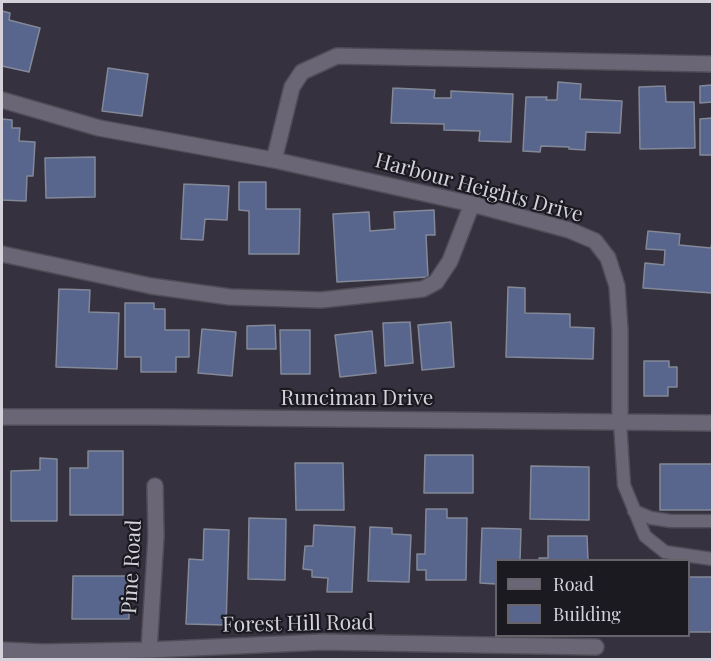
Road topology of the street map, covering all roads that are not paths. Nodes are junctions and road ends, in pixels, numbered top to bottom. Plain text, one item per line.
1 (712, 64) edge
2 (2, 100) edge
3 (274, 160) junction
4 (472, 204) junction
5 (2, 254) edge
6 (2, 417) edge
7 (620, 422) junction
8 (712, 423) edge
9 (155, 486) dead end
10 (634, 511) junction
11 (712, 521) edge
12 (712, 559) edge
13 (596, 647) dead end
14 (2, 650) edge
15 (149, 650) junction

1 - 3 street
2 - 3 street, Harbour Heights Drive
3 - 4 street, Harbour Heights Drive
4 - 5 street
4 - 7 street, Harbour Heights Drive
6 - 7 street, Runciman Drive
7 - 8 street, Runciman Drive
7 - 10 lane
9 - 15 street, Pine Road
10 - 11 lane
10 - 12 lane
13 - 15 street, Forest Hill Road
14 - 15 street, Forest Hill Road

